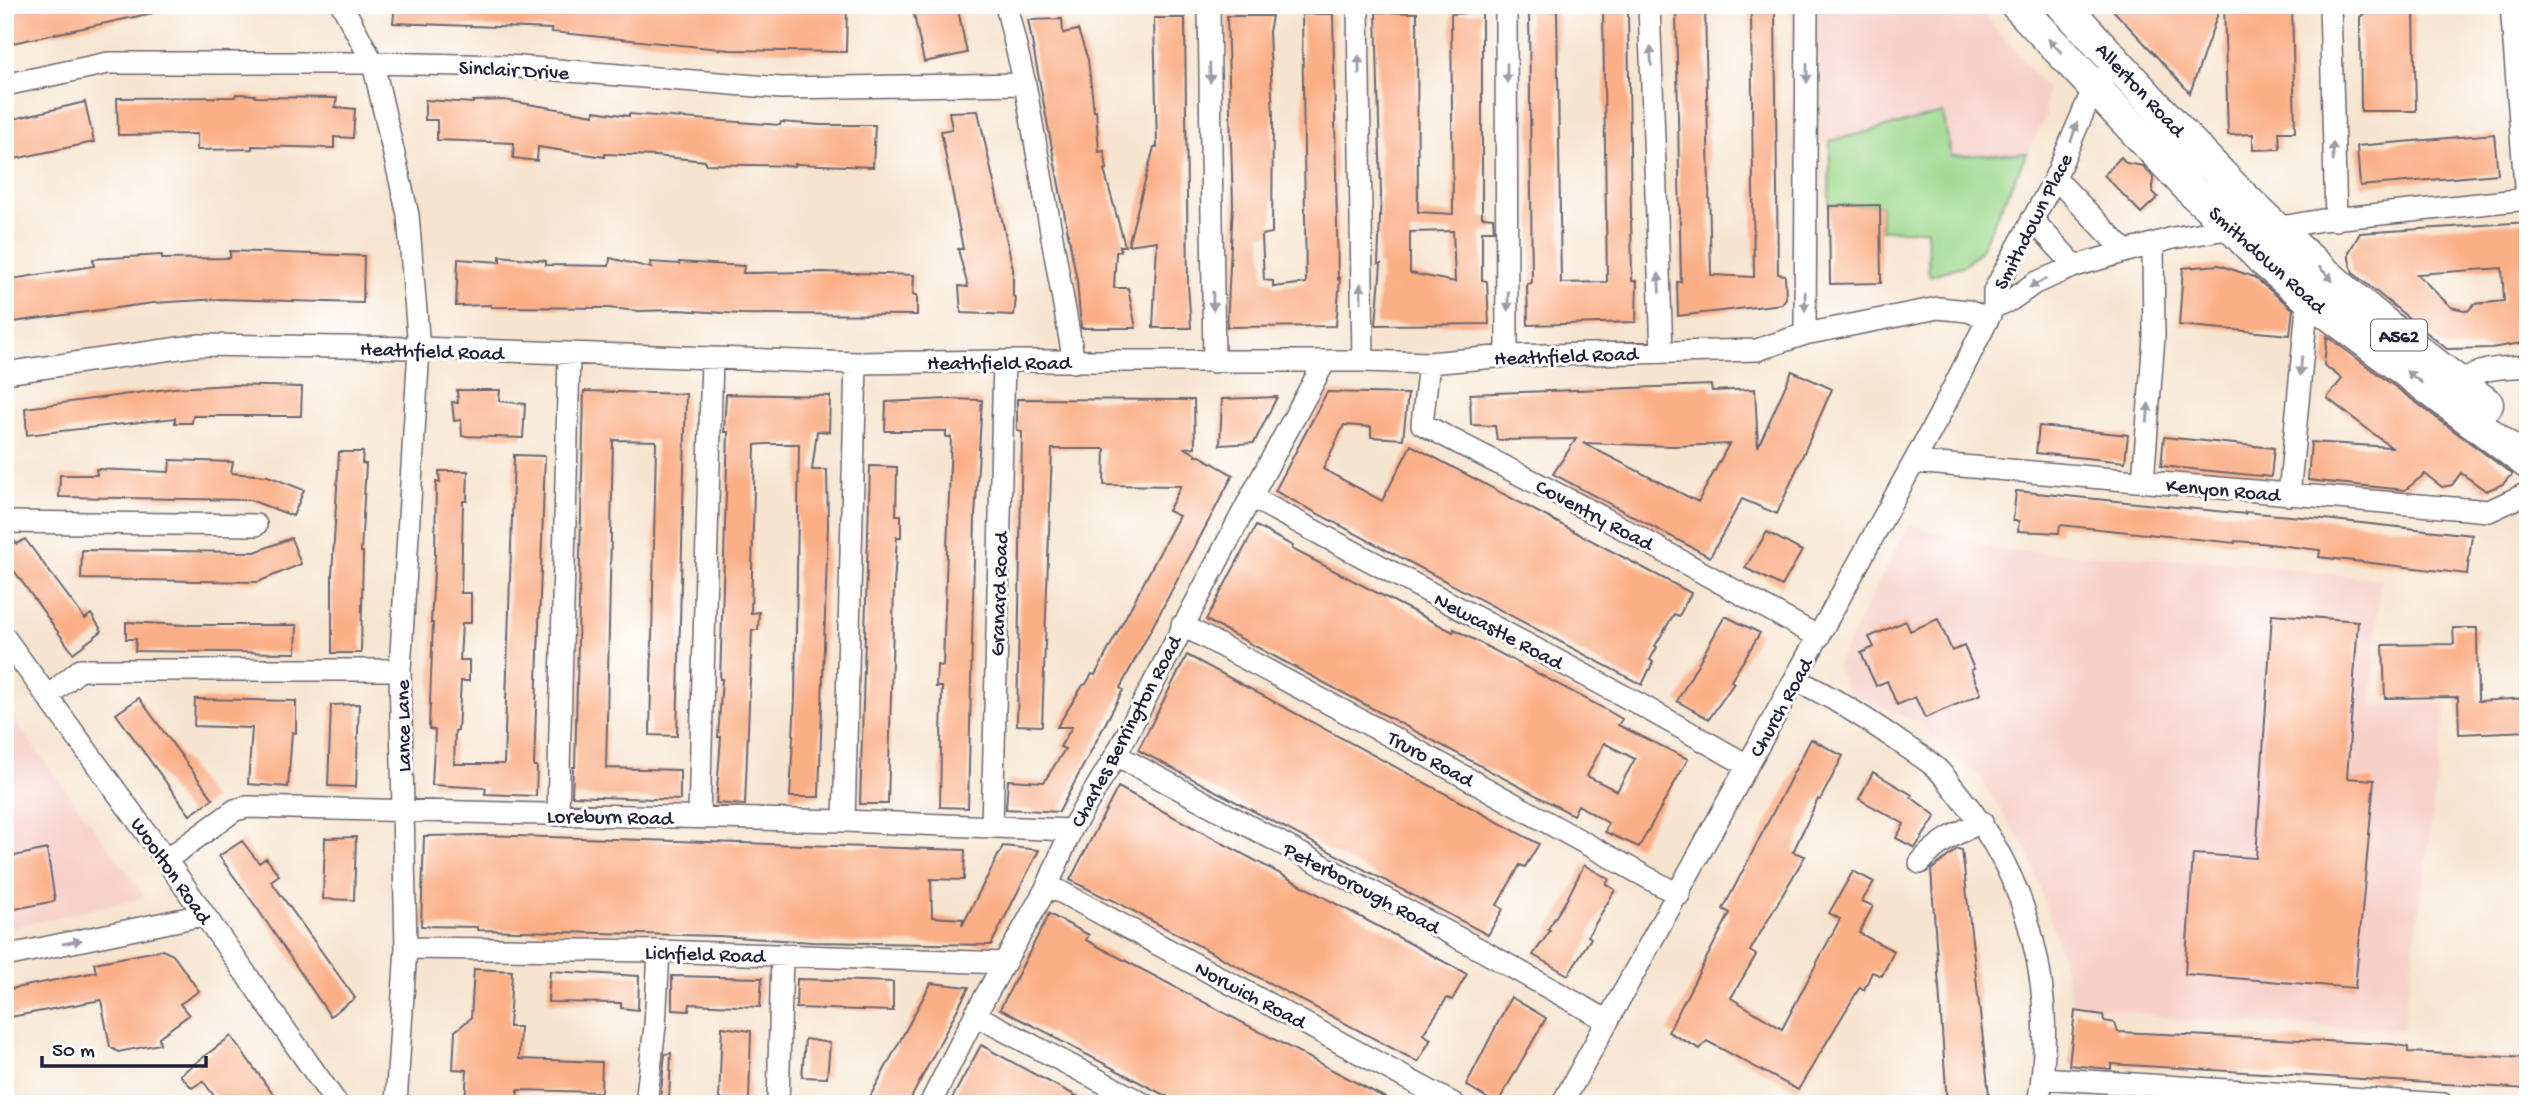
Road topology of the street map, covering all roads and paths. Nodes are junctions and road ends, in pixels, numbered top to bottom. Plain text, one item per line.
1 (342, 5) edge
2 (1006, 5) edge
3 (1209, 5) edge
4 (1359, 5) edge
5 (1506, 5) edge
6 (1649, 5) edge
7 (1807, 5) edge
8 (2017, 5) edge
9 (2063, 5) edge
10 (2330, 5) edge
11 (2511, 5) edge
12 (373, 63) junction
13 (2118, 64) junction
14 (1025, 84) junction
15 (5, 85) edge
16 (2094, 87) junction
17 (2151, 147) joint
18 (2220, 172) junction
19 (2055, 178) junction
20 (2527, 199) edge
21 (2032, 219) junction
22 (2204, 219) junction
23 (2336, 220) junction
24 (2233, 228) junction
25 (2276, 228) junction
26 (2153, 245) junction
27 (2124, 251) junction
28 (2075, 266) junction
29 (2308, 298) junction
30 (1991, 313) junction
31 (1805, 334) junction
32 (419, 348) junction
33 (1662, 352) junction
34 (569, 354) junction
35 (1507, 356) junction
36 (712, 359) junction
37 (1004, 361) junction
38 (1325, 361) junction
39 (1363, 361) junction
40 (1074, 362) junction
41 (1214, 362) junction
42 (856, 363) junction
43 (1429, 363) junction
44 (2528, 366) edge
45 (5, 373) edge
46 (2454, 393) junction
47 (2528, 435) edge
48 (1914, 462) junction
49 (2528, 463) edge
50 (2143, 481) junction
51 (2528, 493) edge
52 (2289, 495) junction
53 (1251, 497) junction
54 (5, 522) edge
55 (256, 525) dead end
56 (1182, 625) junction
57 (1819, 637) junction
58 (5, 638) edge
59 (400, 670) junction
60 (1796, 680) junction
61 (47, 696) junction
62 (1116, 755) junction
63 (1747, 765) junction
64 (404, 811) junction
65 (558, 815) junction
66 (699, 817) junction
67 (844, 821) junction
68 (1982, 822) junction
69 (992, 827) junction
70 (1071, 830) junction
71 (166, 860) junction
72 (1920, 863) dead end
73 (1048, 885) junction
74 (1679, 895) junction
75 (203, 915) junction
76 (406, 948) junction
77 (659, 951) junction
78 (782, 955) junction
79 (5, 956) edge
80 (1005, 963) junction
81 (975, 1015) junction
82 (1608, 1021) junction
83 (2042, 1078) junction
84 (2395, 1103) edge
85 (337, 1104) edge
86 (396, 1104) edge
87 (646, 1104) edge
88 (778, 1104) edge
89 (930, 1104) edge
90 (1144, 1104) edge
91 (1454, 1104) edge
92 (1562, 1104) edge
93 (2038, 1104) edge
94 (2443, 1104) edge

1 - 12 street, Lance Lane
2 - 14 street
3 -> 41 street
39 -> 4 street
5 -> 35 street
33 -> 6 street
7 -> 31 street
16 -> 8 highway, Allerton Road / A562
9 - 13 highway, Allerton Road / A562
23 -> 10 street
11 - 20 street
12 - 14 street, Sinclair Drive
12 - 15 street, Sinclair Drive
12 - 32 street, Lance Lane
13 - 16 street, Smithdown Place
13 - 18 highway, Allerton Road / A562
14 - 40 street
16 - 17 highway, Allerton Road / A562
19 -> 16 street, Smithdown Place
17 - 22 highway, Smithdown Road / A562
18 - 22 street
18 - 25 highway, Smithdown Road / A562
19 - 21 street, Smithdown Place
19 - 27 street
20 - 23 street
21 - 28 street
21 - 30 street, Smithdown Place
22 - 24 highway, Smithdown Road / A562
22 - 26 street, Smithdown Place
23 - 25 street
24 - 25 street
24 - 29 highway, Smithdown Road / A562
25 -> 46 highway, Smithdown Road / A562
26 - 27 street, Smithdown Place
50 -> 26 street
27 - 28 street, Smithdown Place
28 -> 30 street, Smithdown Place
46 -> 29 highway, Smithdown Road / A562
29 -> 52 street
30 - 31 street, Heathfield Road
30 - 48 street, Church Road
31 - 33 street, Heathfield Road
32 - 34 street, Heathfield Road
32 - 45 street, Heathfield Road
32 - 59 street, Lance Lane
33 - 35 street, Heathfield Road
34 - 36 street, Heathfield Road
34 - 65 street
35 - 43 street, Heathfield Road
36 - 42 street, Heathfield Road
36 - 66 street
37 - 40 street, Heathfield Road
37 - 42 street, Heathfield Road
37 - 69 street, Granard Road
38 - 39 street, Heathfield Road
38 - 41 street, Heathfield Road
38 - 53 street, Charles Berrington Road
39 - 43 street, Heathfield Road
40 - 41 street, Heathfield Road
42 - 67 street
43 - 57 street, Coventry Road
44 - 46 street
46 - 47 highway, Smithdown Road / A562
46 - 49 highway, Smithdown Road / A562
48 - 50 street, Kenyon Road
48 - 57 street, Church Road
50 - 52 street, Kenyon Road
51 - 52 street, Kenyon Road
53 - 56 street, Charles Berrington Road
53 - 63 street, Newcastle Road
54 - 55 street
56 - 62 street, Charles Berrington Road
56 - 74 street, Truro Road
57 - 60 street, Church Road
58 - 61 street, Woolton Road
59 - 61 street
59 - 64 street, Lance Lane
60 - 63 street, Church Road
60 - 68 street
61 - 71 street, Woolton Road
62 - 70 street, Charles Berrington Road
62 - 82 street, Peterborough Road
63 - 74 street, Church Road
64 - 65 street, Loreburn Road
64 - 71 street, Loreburn Road
64 - 76 street, Lance Lane
65 - 66 street, Loreburn Road
66 - 67 street, Loreburn Road
67 - 69 street, Loreburn Road
68 - 72 street
68 - 83 street
69 - 70 street, Loreburn Road
70 - 73 street, Charles Berrington Road
71 - 75 street, Woolton Road
73 - 80 street, Charles Berrington Road
73 - 91 street, Norwich Road
74 - 82 street, Church Road
79 -> 75 street
75 - 85 street, Woolton Road
76 - 77 street, Lichfield Road
76 - 86 street, Lance Lane
77 - 78 street, Lichfield Road
77 - 87 street
78 - 80 street, Lichfield Road
78 - 88 street
80 - 81 street, Charles Berrington Road
81 - 89 street, Charles Berrington Road
81 - 90 street
82 - 92 street, Church Road
83 - 84 street
83 - 93 street
84 - 94 street

